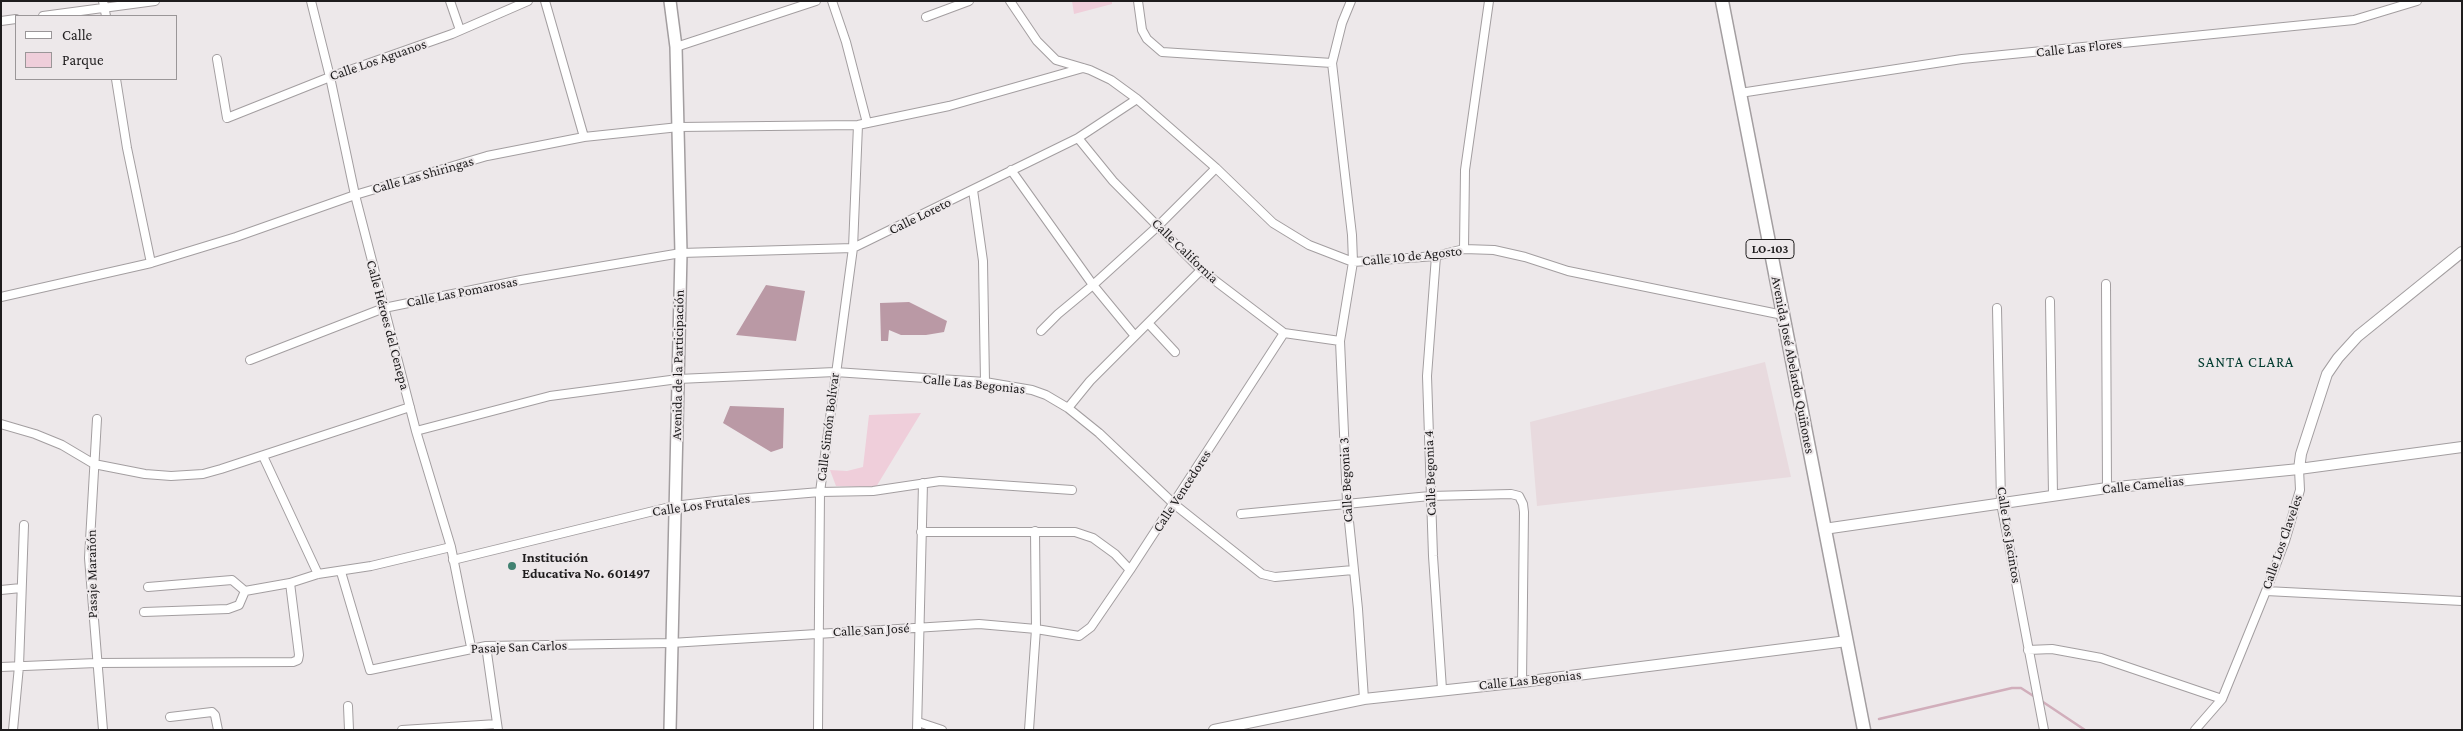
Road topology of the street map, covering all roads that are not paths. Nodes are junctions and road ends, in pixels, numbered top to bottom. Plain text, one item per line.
1 (155, 1) edge
2 (311, 1) edge
3 (450, 1) edge
4 (528, 1) edge
5 (545, 1) edge
6 (670, 1) edge
7 (816, 1) edge
8 (832, 1) edge
9 (969, 1) edge
10 (1010, 1) edge
11 (1138, 1) edge
12 (1351, 1) edge
13 (1489, 1) edge
14 (1722, 1) edge
15 (2416, 1) edge
16 (105, 9) edge
17 (52, 15) edge
18 (926, 17) dead end
19 (15, 19) edge
20 (1, 21) edge
21 (460, 30) junction
22 (676, 47) junction
23 (217, 59) dead end
24 (1332, 63) junction
25 (1083, 68) junction
26 (330, 77) junction
27 (116, 80) edge
28 (1740, 93) junction
29 (1136, 99) junction
30 (867, 123) junction
31 (858, 125) junction
32 (679, 127) junction
33 (584, 137) junction
34 (1078, 138) junction
35 (1216, 168) junction
36 (1012, 170) junction
37 (973, 190) junction
38 (355, 195) junction
39 (1158, 226) junction
40 (853, 248) junction
41 (1464, 249) junction
42 (2462, 252) edge
43 (681, 253) junction
44 (1436, 256) junction
45 (1353, 262) junction
46 (151, 263) junction
47 (1201, 270) junction
48 (2106, 284) dead end
49 (1093, 286) junction
50 (1, 297) edge
51 (2050, 301) dead end
52 (384, 308) junction
53 (1997, 308) dead end
54 (1783, 315) junction
55 (1149, 324) junction
56 (1042, 331) dead end
57 (1284, 334) junction
58 (1135, 336) junction
59 (1340, 341) junction
60 (1175, 352) dead end
61 (250, 360) dead end
62 (835, 372) junction
63 (678, 379) junction
64 (985, 382) junction
65 (410, 407) junction
66 (1068, 408) junction
67 (98, 419) dead end
68 (1, 424) edge
69 (416, 431) junction
70 (2462, 446) edge
71 (263, 456) junction
72 (94, 464) junction
73 (2299, 469) junction
74 (923, 482) junction
75 (2108, 488) junction
76 (1072, 490) dead end
77 (820, 492) junction
78 (2053, 495) junction
79 (1430, 496) junction
80 (1347, 502) junction
81 (2001, 502) junction
82 (1174, 504) junction
83 (674, 506) junction
84 (1241, 514) dead end
85 (24, 524) dead end
86 (1824, 529) junction
87 (1035, 531) junction
88 (921, 532) junction
89 (451, 547) junction
90 (453, 560) junction
91 (1130, 570) junction
92 (1353, 570) junction
93 (341, 572) junction
94 (318, 574) junction
95 (290, 583) junction
96 (148, 587) dead end
97 (21, 588) junction
98 (1, 590) edge
99 (245, 591) junction
100 (2266, 591) junction
101 (2462, 601) edge
102 (144, 612) dead end
103 (918, 627) junction
104 (1036, 629) junction
105 (818, 632) junction
106 (1070, 636) joint
107 (1847, 641) junction
108 (671, 643) junction
109 (486, 646) junction
110 (471, 647) junction
111 (2028, 650) junction
112 (96, 664) junction
113 (19, 666) junction
114 (1, 667) edge
115 (1522, 682) junction
116 (1442, 689) junction
117 (1364, 699) junction
118 (2222, 700) junction
119 (348, 706) dead end
120 (170, 717) dead end
121 (918, 726) edge
122 (497, 727) edge
123 (13, 730) edge
124 (102, 730) edge
125 (218, 730) edge
126 (349, 730) edge
127 (402, 730) edge
128 (670, 730) edge
129 (818, 730) edge
130 (942, 730) edge
131 (1029, 730) edge
132 (1214, 730) edge
133 (1864, 730) edge
134 (2044, 730) edge
135 (2195, 730) edge

1 - 16 street
2 - 26 street, Calle Héroes del Cenepa
3 - 21 street
4 - 21 street, Calle Los Aguanos
5 - 33 street
6 - 22 main road, Avenida de la Participación
7 - 22 street
8 - 30 street
9 - 18 street
10 - 25 street, Calle 10 de Agosto
11 - 24 street
12 - 24 street
13 - 41 street
14 - 28 main road, Avenida José Abelardo Quiñones / LO-103
15 - 28 street, Calle Las Flores
16 - 17 street
19 - 20 street
21 - 26 street, Calle Los Aguanos
22 - 32 main road, Avenida de la Participación
23 - 26 street, Calle Los Aguanos
24 - 45 street, Calle Begonia 3
25 - 29 street, Calle 10 de Agosto
25 - 30 street, Calle Las Shiringas
26 - 38 street, Calle Héroes del Cenepa
27 - 46 street
28 - 54 main road, Avenida José Abelardo Quiñones / LO-103
29 - 34 street, Calle Loreto
29 - 35 street, Calle 10 de Agosto
30 - 31 street, Calle Las Shiringas
31 - 32 street, Calle Las Shiringas
31 - 40 street, Calle Simón Bolívar
32 - 33 street, Calle Las Shiringas
32 - 43 main road, Avenida de la Participación
33 - 38 street, Calle Las Shiringas
34 - 36 street, Calle Loreto
34 - 39 street, Calle California
35 - 39 street
35 - 45 street, Calle 10 de Agosto
36 - 37 street, Calle Loreto
36 - 49 street
37 - 40 street, Calle Loreto
37 - 64 street
38 - 46 street, Calle Las Shiringas
38 - 52 street, Calle Héroes del Cenepa
39 - 47 street, Calle California
39 - 49 street
40 - 43 street, Calle Loreto
40 - 62 street, Calle Simón Bolívar
41 - 44 street, Calle 10 de Agosto
41 - 54 street, Calle 10 de Agosto
42 - 73 street, Calle Los Claveles
43 - 52 street, Calle Las Pomarosas
43 - 63 main road, Avenida de la Participación
44 - 45 street, Calle 10 de Agosto
44 - 79 street, Calle Begonia 4
45 - 59 street, Calle Begonia 3
46 - 50 street, Calle Las Shiringas
47 - 55 street
47 - 57 street, Calle California
48 - 75 street
49 - 56 street
49 - 58 street
51 - 78 street
52 - 61 street, Calle Las Pomarosas
52 - 65 street, Calle Héroes del Cenepa
53 - 81 street, Calle Los Jacintos
54 - 86 main road, Avenida José Abelardo Quiñones / LO-103
55 - 58 street
55 - 60 street
57 - 59 street
57 - 82 street, Calle Vencedores
58 - 66 street
59 - 80 street, Calle Begonia 3
62 - 63 street, Calle Las Begonias
62 - 64 street, Calle Las Begonias
62 - 77 street, Calle Simón Bolívar
63 - 69 street, Calle Las Begonias
63 - 83 main road, Avenida de la Participación
64 - 66 street, Calle Las Begonias
65 - 69 street, Calle Héroes del Cenepa
65 - 71 street
66 - 82 street, Calle Las Begonias
67 - 72 street, Pasaje Marañón
68 - 72 street
69 - 89 street, Calle Héroes del Cenepa
70 - 73 street, Calle Camelias
71 - 72 street
71 - 94 street
72 - 112 street, Pasaje Marañón
73 - 75 street, Calle Camelias
73 - 100 street, Calle Los Claveles
74 - 76 street, Calle Los Frutales
74 - 77 street, Calle Los Frutales
74 - 88 street
75 - 78 street, Calle Camelias
77 - 83 street, Calle Los Frutales
77 - 105 street, Calle Simón Bolívar
78 - 81 street, Calle Camelias
79 - 80 street
79 - 115 street
79 - 116 street, Calle Begonia 4
80 - 84 street
80 - 92 street, Calle Begonia 3
81 - 86 street, Calle Camelias
81 - 111 street, Calle Los Jacintos
82 - 91 street, Calle Vencedores
82 - 92 street, Calle Las Begonias
83 - 90 street, Calle Los Frutales
83 - 108 main road, Avenida de la Participación
85 - 97 street
86 - 107 main road, Avenida José Abelardo Quiñones / LO-103
87 - 88 street
87 - 91 street
87 - 104 street
88 - 103 street
89 - 90 street, Calle Héroes del Cenepa
89 - 93 street
90 - 110 street, Calle Héroes del Cenepa
91 - 106 street, Calle Vencedores
92 - 117 street, Calle Begonia 3
93 - 94 street
93 - 110 street, Pasaje San Carlos
94 - 95 street
95 - 99 street
95 - 112 street
96 - 99 street
97 - 98 street
97 - 113 street
99 - 102 street
100 - 101 street
100 - 118 street, Calle Los Claveles
103 - 104 street, Calle San José
103 - 105 street, Calle San José
103 - 121 street
104 - 106 street, Calle San José
104 - 131 street
105 - 108 street, Calle San José
105 - 129 street, Calle Simón Bolívar
107 - 115 street, Calle Las Begonias
107 - 133 main road, Avenida José Abelardo Quiñones / LO-103
108 - 109 street, Pasaje San Carlos
108 - 128 main road, Avenida de la Participación
109 - 110 street, Pasaje San Carlos
109 - 122 street
111 - 118 street
111 - 134 street, Calle Los Jacintos
112 - 113 street
112 - 124 street, Pasaje Marañón
113 - 114 street
113 - 123 street
115 - 116 street, Calle Las Begonias
116 - 117 street, Calle Las Begonias
117 - 132 street, Calle Las Begonias
118 - 135 street, Calle Los Claveles
119 - 126 street
120 - 125 street
121 - 130 street
122 - 127 street

